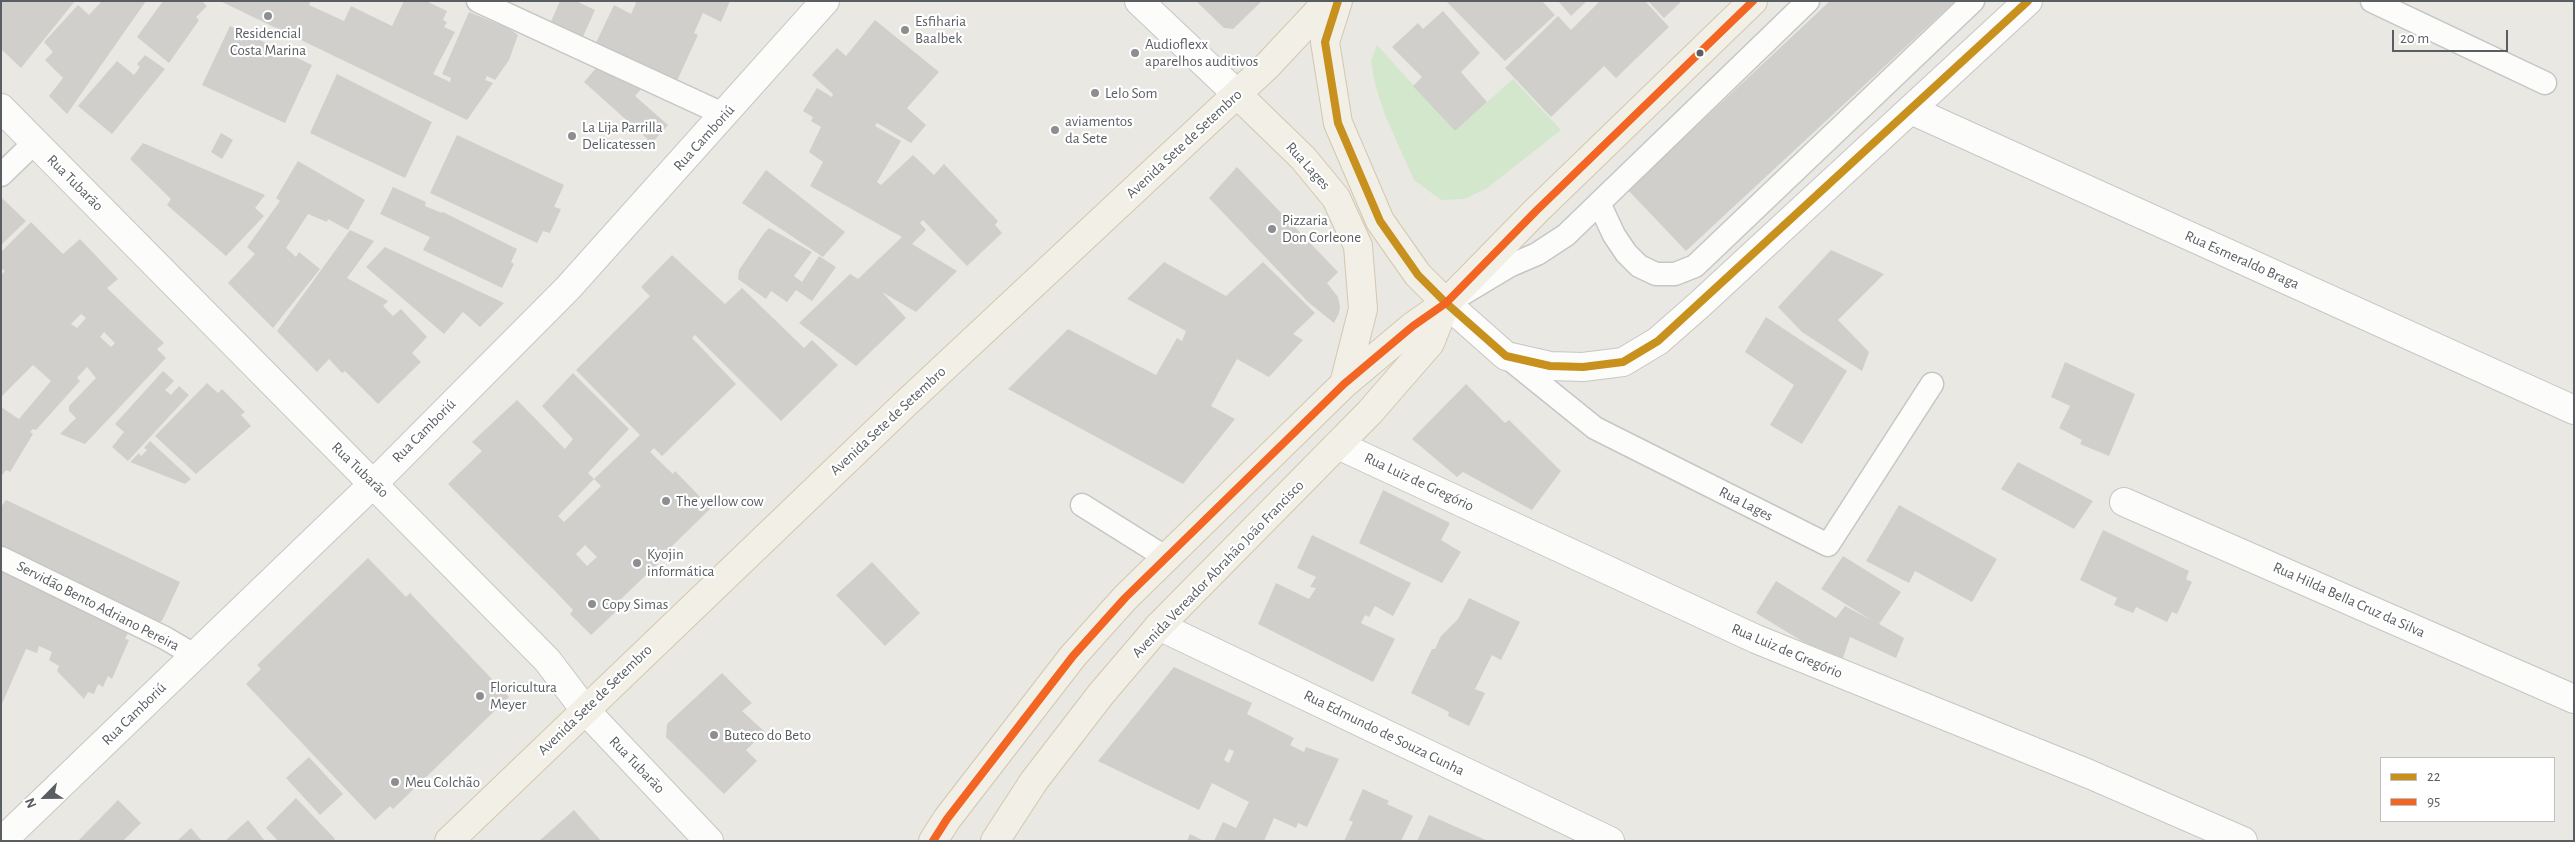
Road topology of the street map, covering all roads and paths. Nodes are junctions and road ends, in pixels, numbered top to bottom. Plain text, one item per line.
1 (478, 1) edge
2 (825, 1) edge
3 (1139, 1) edge
4 (1328, 1) edge
5 (1338, 1) edge
6 (1753, 1) edge
7 (1808, 1) edge
8 (1973, 1) edge
9 (2028, 1) edge
10 (2372, 1) edge
11 (2545, 83) dead end
12 (1237, 94) junction
13 (1, 108) edge
14 (1911, 110) junction
15 (725, 114) junction
16 (35, 142) junction
17 (1, 175) edge
18 (1599, 203) junction
19 (1446, 304) junction
20 (1506, 356) junction
21 (1344, 384) junction
22 (1932, 384) dead end
23 (2574, 410) edge
24 (1338, 445) junction
25 (374, 484) junction
26 (2124, 502) dead end
27 (1082, 506) dead end
28 (1165, 557) junction
29 (1, 558) edge
30 (1125, 598) junction
31 (1159, 626) junction
32 (194, 655) junction
33 (2574, 698) edge
34 (585, 710) junction
35 (2, 841) edge
36 (448, 841) edge
37 (709, 841) edge
38 (933, 841) edge
39 (995, 841) edge
40 (1610, 841) edge
41 (2243, 841) edge

1 - 15 lane
2 - 15 street, Rua Camboriú
3 - 12 street, Rua Lages
4 - 12 main road, Avenida Sete de Setembro
5 - 19 main road
6 - 19 main road, Avenida Vereador Abrahão João Francisco
7 - 18 lane
8 - 18 lane
9 - 14 street
10 - 11 lane
12 - 21 main road, Rua Lages
12 - 34 main road, Avenida Sete de Setembro
13 - 16 street, Rua Tubarão
14 - 20 street
14 - 23 street, Rua Esmeraldo Braga
15 - 25 street, Rua Camboriú
16 - 17 lane
16 - 25 street, Rua Tubarão
18 - 19 lane
19 - 20 street
19 - 21 main road, Avenida Vereador Abrahão João Francisco
19 - 24 main road, Avenida Vereador Abrahão João Francisco
20 - 22 lane, Rua Lages
21 - 28 main road, Avenida Vereador Abrahão João Francisco
24 - 31 main road, Avenida Vereador Abrahão João Francisco
24 - 41 street, Rua Luiz de Gregório
25 - 32 street, Rua Camboriú
25 - 34 street, Rua Tubarão
26 - 33 street, Rua Hilda Bella Cruz da Silva
27 - 28 lane
28 - 30 main road, Avenida Vereador Abrahão João Francisco
29 - 32 lane, Servidão Bento Adriano Pereira
30 - 31 main road
30 - 38 main road, Avenida Vereador Abrahão João Francisco
31 - 39 main road, Avenida Vereador Abrahão João Francisco
31 - 40 street, Rua Edmundo de Souza Cunha
32 - 35 street, Rua Camboriú
34 - 36 main road, Avenida Sete de Setembro
34 - 37 street, Rua Tubarão

